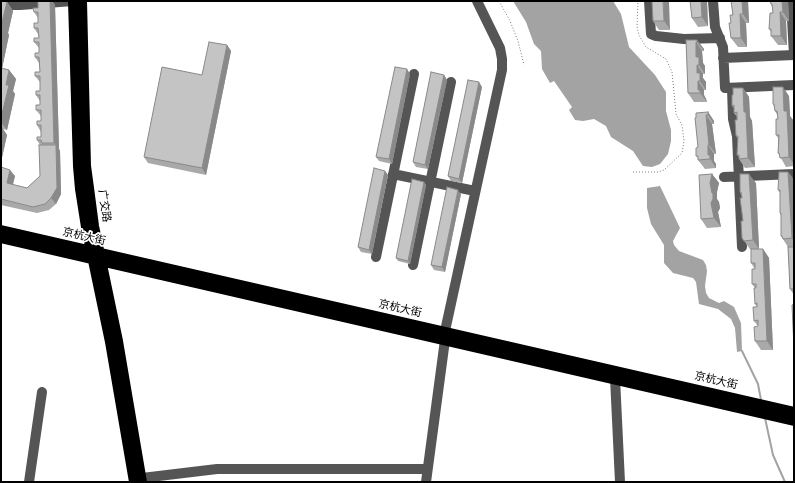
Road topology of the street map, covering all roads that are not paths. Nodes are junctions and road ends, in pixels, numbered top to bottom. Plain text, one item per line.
1 (73, 1) edge
2 (82, 1) edge
3 (477, 1) edge
4 (649, 1) edge
5 (713, 1) edge
6 (791, 1) edge
7 (1, 5) edge
8 (720, 38) junction
9 (794, 55) edge
10 (723, 58) junction
11 (414, 74) dead end
12 (451, 82) dead end
13 (794, 85) edge
14 (732, 88) junction
15 (393, 174) junction
16 (794, 174) edge
17 (739, 177) junction
18 (724, 178) dead end
19 (430, 182) junction
20 (475, 191) junction
21 (1, 230) edge
22 (1, 238) edge
23 (742, 247) edge
24 (96, 256) junction
25 (376, 257) dead end
26 (413, 265) dead end
27 (445, 335) junction
28 (615, 378) junction
29 (42, 392) dead end
30 (794, 412) edge
31 (794, 421) edge
32 (427, 469) junction
33 (139, 481) edge
34 (29, 482) edge
35 (426, 482) edge
36 (620, 482) edge

1 - 7 street
1 - 24 main road, 广交路
2 - 24 main road, 广交路
3 - 20 street
4 - 8 street
5 - 8 street
6 - 9 street
8 - 10 street
9 - 10 street
10 - 14 street
11 - 15 street
12 - 19 street
13 - 14 street
14 - 17 street
15 - 19 street
15 - 25 street
16 - 17 street
17 - 18 street
17 - 23 street
19 - 20 street
19 - 26 street
20 - 27 street
21 - 24 main road, 京杭大街
22 - 24 main road, 京杭大街
24 - 27 main road, 京杭大街
24 - 33 main road, 广交路
27 - 28 main road, 京杭大街
27 - 30 main road, 京杭大街
27 - 32 street
28 - 31 main road, 京杭大街
28 - 36 street
29 - 34 street
32 - 33 street
32 - 35 street

